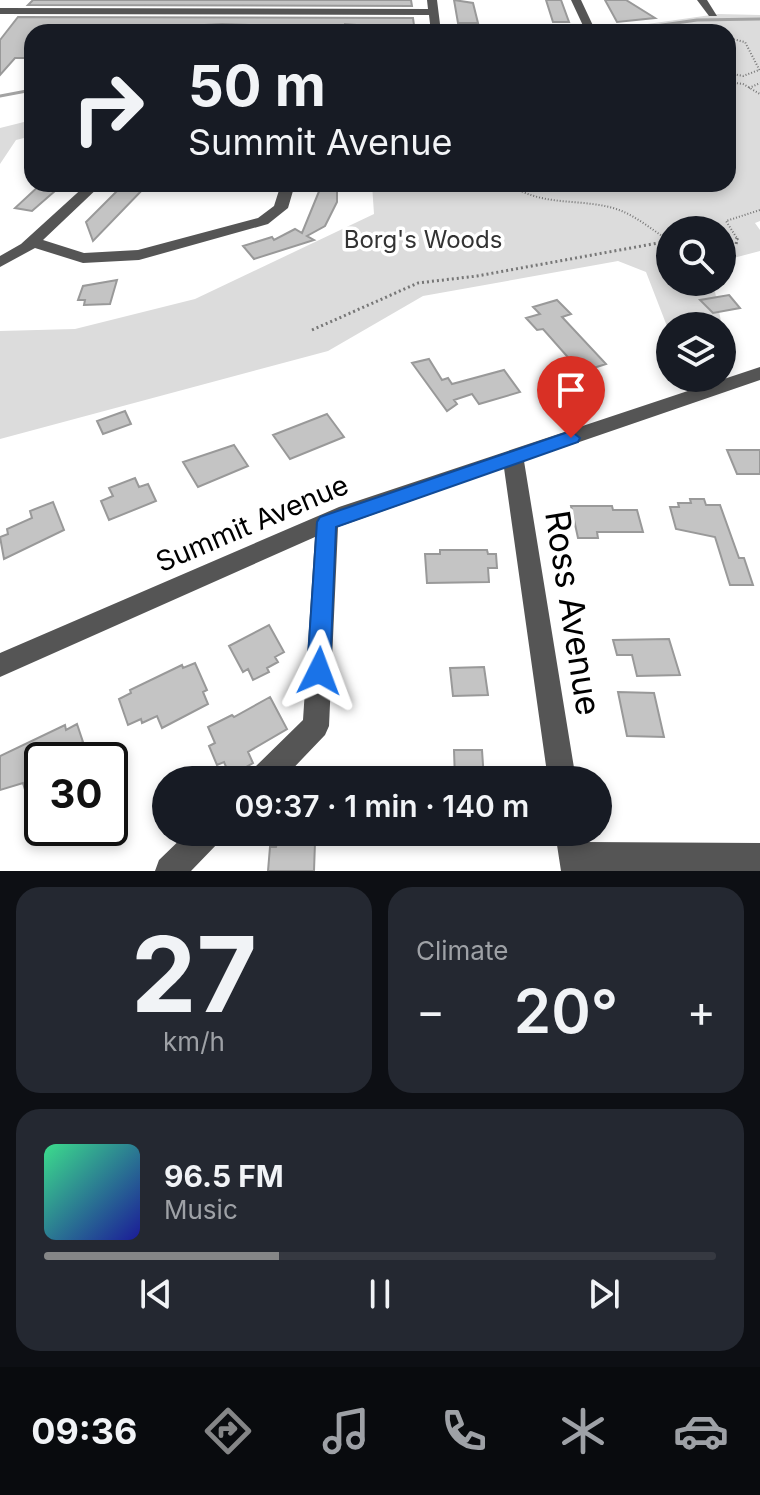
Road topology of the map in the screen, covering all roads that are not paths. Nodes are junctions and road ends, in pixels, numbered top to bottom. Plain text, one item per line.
1 (19, 0) edge
2 (135, 0) edge
3 (576, 0) edge
4 (702, 0) edge
5 (433, 6) edge
6 (4, 12) edge
7 (128, 12) junction
8 (713, 14) dead end
9 (0, 21) edge
10 (587, 24) edge
11 (86, 192) edge
12 (287, 192) edge
13 (33, 242) junction
14 (0, 262) edge
15 (760, 373) edge
16 (513, 458) junction
17 (327, 522) junction
18 (0, 665) edge
19 (276, 766) edge
20 (560, 766) edge
21 (195, 846) edge
22 (573, 853) edge
23 (760, 858) edge
24 (170, 871) edge

1 - 6 street
2 - 7 street
3 - 10 street
4 - 8 street
5 - 7 street
6 - 7 street
6 - 9 street
11 - 13 street
12 - 13 street
13 - 14 street
15 - 16 street, Summit Avenue
16 - 17 street, Summit Avenue
16 - 20 street, Ross Avenue
17 - 18 street, Summit Avenue
17 - 19 street
21 - 24 street
22 - 23 street

